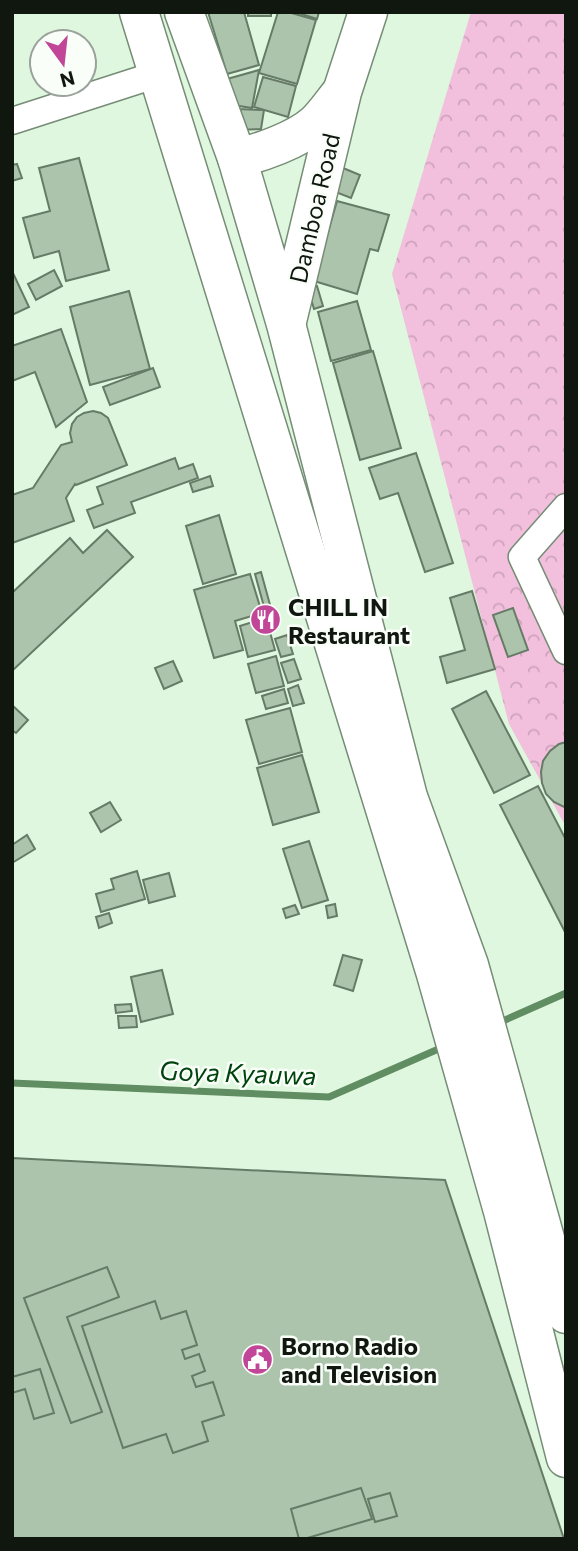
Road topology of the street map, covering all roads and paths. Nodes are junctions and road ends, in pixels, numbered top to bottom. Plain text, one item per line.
1 (139, 12) edge
2 (184, 12) edge
3 (368, 12) edge
4 (158, 74) junction
5 (342, 92) junction
6 (12, 121) edge
7 (237, 158) junction
8 (286, 324) junction
9 (566, 506) edge
10 (566, 651) edge
11 (452, 969) junction
12 (519, 1206) junction
13 (565, 1309) edge
14 (566, 1458) edge

1 - 4 main road
2 - 7 main road
3 - 5 main road, Damboa Road
4 - 6 street
4 - 11 main road
5 - 7 main road, Damboa Road
5 - 8 main road, Damboa Road
7 - 8 main road
8 - 11 main road
9 - 10 street
11 - 12 main road
12 - 13 main road
12 - 14 main road

